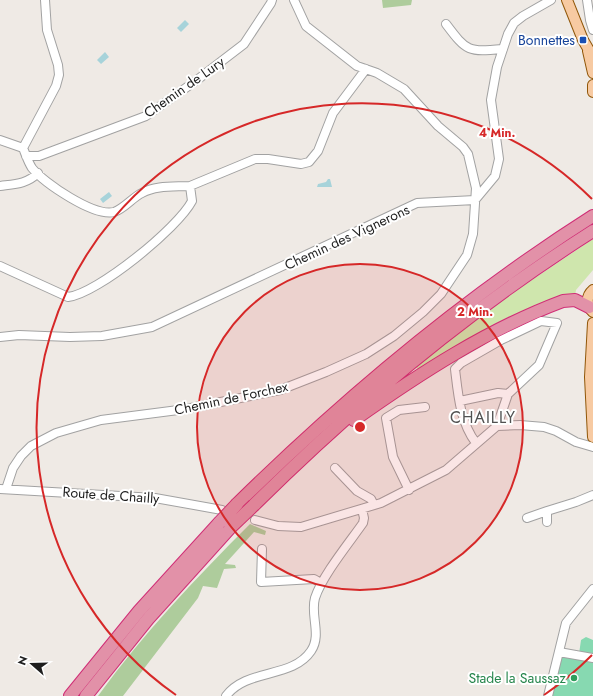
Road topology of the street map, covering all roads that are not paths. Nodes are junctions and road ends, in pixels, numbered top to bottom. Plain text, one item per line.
1 (44, 0) edge
2 (272, 0) edge
3 (294, 0) edge
4 (551, 0) edge
5 (567, 0) edge
6 (587, 0) edge
7 (446, 24) dead end
8 (593, 30) edge
9 (503, 49) junction
10 (590, 53) edge
11 (366, 69) junction
12 (593, 73) edge
13 (593, 85) edge
14 (593, 92) edge
15 (0, 140) edge
16 (23, 148) junction
17 (26, 156) junction
18 (38, 173) junction
19 (0, 186) edge
20 (190, 186) junction
21 (475, 200) junction
22 (593, 216) edge
23 (593, 231) edge
24 (0, 266) edge
25 (593, 290) edge
26 (591, 310) edge
27 (593, 323) edge
28 (0, 337) edge
29 (508, 394) junction
30 (460, 401) junction
31 (425, 407) dead end
32 (497, 426) junction
33 (593, 437) edge
34 (476, 443) junction
35 (593, 447) edge
36 (308, 452) junction
37 (335, 468) dead end
38 (3, 489) edge
39 (408, 490) junction
40 (593, 495) edge
41 (374, 506) junction
42 (362, 509) junction
43 (222, 510) dead end
44 (547, 511) junction
45 (527, 518) dead end
46 (256, 520) dead end
47 (547, 522) dead end
48 (262, 549) dead end
49 (321, 584) junction
50 (593, 589) edge
51 (559, 652) junction
52 (593, 658) edge
53 (70, 696) edge
54 (86, 696) edge
55 (226, 696) edge
56 (548, 696) edge

1 - 16 street
2 - 17 street, Chemin de Lury
3 - 11 street, Chemin de Forchex
4 - 9 street
5 - 10 main road
6 - 8 street
7 - 9 street
9 - 21 street
10 - 12 main road
11 - 20 street
11 - 21 street, Chemin de Forchex
13 - 14 main road
15 - 16 street
16 - 17 street
17 - 18 street
18 - 19 street
18 - 20 street
20 - 24 street
21 - 28 street, Chemin des Vignerons
21 - 38 street, Chemin de Forchex
22 - 53 highway, bridge
23 - 36 highway
25 - 26 main road
26 - 27 main road
26 - 36 highway
27 - 33 main road
29 - 30 street
29 - 30 street
29 - 32 street
30 - 34 street
31 - 39 street
32 - 34 street
32 - 35 street
34 - 39 street
36 - 54 highway, bridge
37 - 41 street
38 - 43 street, Route de Chailly
39 - 41 street
40 - 44 street
41 - 42 street
42 - 46 street
42 - 49 street
44 - 45 street
44 - 47 street
48 - 49 street
49 - 55 street
50 - 51 street
51 - 52 street
51 - 56 street

